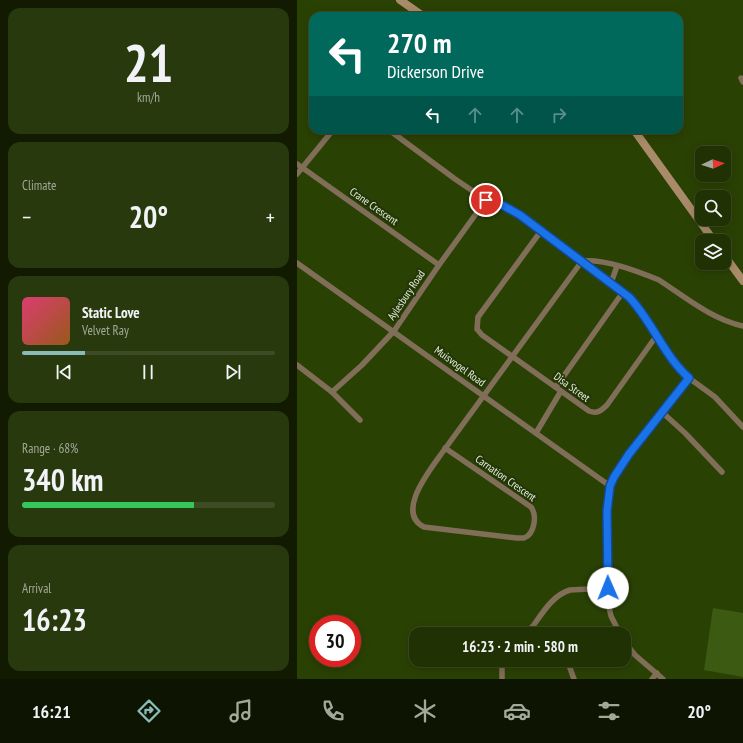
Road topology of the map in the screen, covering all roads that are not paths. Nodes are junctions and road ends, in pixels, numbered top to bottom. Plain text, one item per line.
1 (400, 0) edge
2 (417, 12) edge
3 (330, 134) edge
4 (394, 134) edge
5 (637, 134) edge
6 (299, 165) edge
7 (297, 174) edge
8 (486, 200) junction
9 (541, 231) junction
10 (709, 234) edge
11 (582, 261) junction
12 (297, 263) edge
13 (439, 265) junction
14 (731, 265) edge
15 (617, 266) junction
16 (743, 281) edge
17 (611, 283) junction
18 (623, 292) junction
19 (743, 326) edge
20 (394, 331) junction
21 (657, 335) junction
22 (512, 356) junction
23 (297, 365) edge
24 (689, 378) junction
25 (556, 387) junction
26 (561, 391) junction
27 (332, 392) junction
28 (483, 396) junction
29 (663, 413) junction
30 (360, 420) dead end
31 (743, 427) edge
32 (536, 433) junction
33 (445, 448) junction
34 (722, 472) dead end
35 (610, 486) junction
36 (608, 588) junction
37 (532, 627) edge
38 (616, 627) edge
39 (631, 650) edge
40 (502, 667) edge
41 (570, 667) edge
42 (657, 674) junction
43 (502, 679) edge
44 (574, 679) edge
45 (652, 679) edge
46 (663, 679) edge

1 - 2 street
3 - 6 street
4 - 8 street
5 - 10 street
6 - 7 street
6 - 13 street, Crane Crescent
8 - 9 street
8 - 13 street, Aylesbury Road
9 - 11 street
9 - 22 street, Disa Street
11 - 15 street
11 - 17 street
11 - 22 street
12 - 20 street, Muisvogel Road
13 - 20 street, Aylesbury Road
14 - 16 street
15 - 17 street
15 - 19 street
17 - 18 street
18 - 21 street
18 - 25 street
20 - 27 street, Aylesbury Road
20 - 28 street, Muisvogel Road
21 - 24 street
21 - 26 street, Disa Street
22 - 25 street, Disa Street
22 - 28 street
23 - 27 street
24 - 29 street
24 - 31 street
25 - 26 street, Disa Street
26 - 32 street
27 - 30 street
28 - 32 street, Muisvogel Road
28 - 33 street
29 - 34 street
29 - 35 street
32 - 35 street, Muisvogel Road
33 - 33 street, Carnation Crescent
35 - 36 street
36 - 37 street
36 - 38 street
39 - 42 street
40 - 43 street
41 - 44 street
42 - 45 street
42 - 46 street

